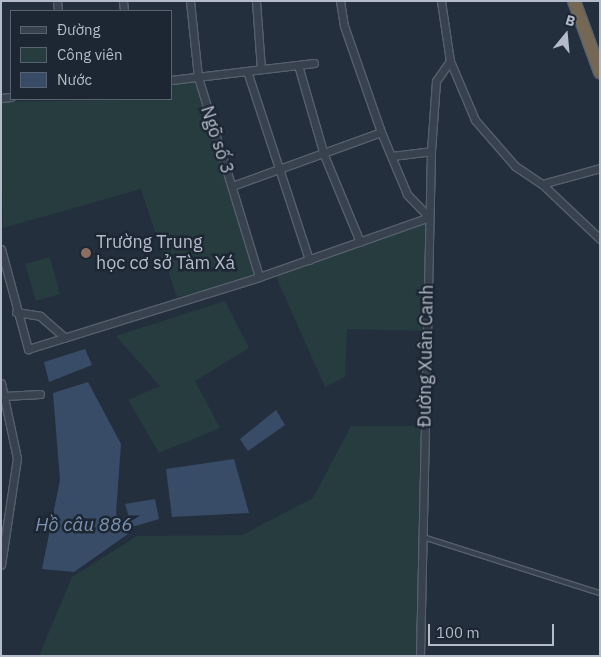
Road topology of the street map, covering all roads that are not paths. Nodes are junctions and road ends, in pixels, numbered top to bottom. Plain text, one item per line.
1 (190, 1) edge
2 (256, 1) edge
3 (340, 1) edge
4 (441, 1) edge
5 (574, 1) edge
6 (450, 61) junction
7 (314, 63) dead end
8 (298, 65) junction
9 (261, 68) junction
10 (247, 71) junction
11 (600, 72) edge
12 (198, 78) junction
13 (172, 80) edge
14 (381, 132) junction
15 (431, 152) junction
16 (324, 156) junction
17 (392, 156) junction
18 (600, 168) edge
19 (278, 171) junction
20 (542, 184) junction
21 (232, 186) junction
22 (429, 217) junction
23 (600, 239) edge
24 (360, 242) junction
25 (1, 249) edge
26 (309, 260) junction
27 (260, 276) junction
28 (16, 312) junction
29 (65, 338) junction
30 (1, 383) edge
31 (40, 394) dead end
32 (3, 396) edge
33 (423, 537) junction
34 (1, 566) edge
35 (600, 593) edge
36 (420, 656) edge

1 - 12 street, Ngõ số 3
2 - 9 street
3 - 14 street
4 - 6 street
5 - 11 highway
6 - 15 street, Đường Xuân Canh
6 - 20 street
7 - 8 street
8 - 9 street
8 - 16 street
9 - 10 street
10 - 12 street
10 - 19 street
12 - 13 street
12 - 21 street, Ngõ số 3
14 - 16 street
14 - 17 street
15 - 17 street
15 - 22 street, Đường Xuân Canh
16 - 19 street
16 - 24 street
17 - 22 street
18 - 20 street
19 - 21 street
19 - 26 street
20 - 23 street
21 - 27 street, Ngõ số 3
22 - 24 street
22 - 33 street, Đường Xuân Canh
24 - 26 street
25 - 28 street
26 - 27 street
27 - 29 street
28 - 29 street
28 - 29 street
30 - 32 street
31 - 32 street
32 - 34 street
33 - 35 lane
33 - 36 street, Đường Xuân Canh

